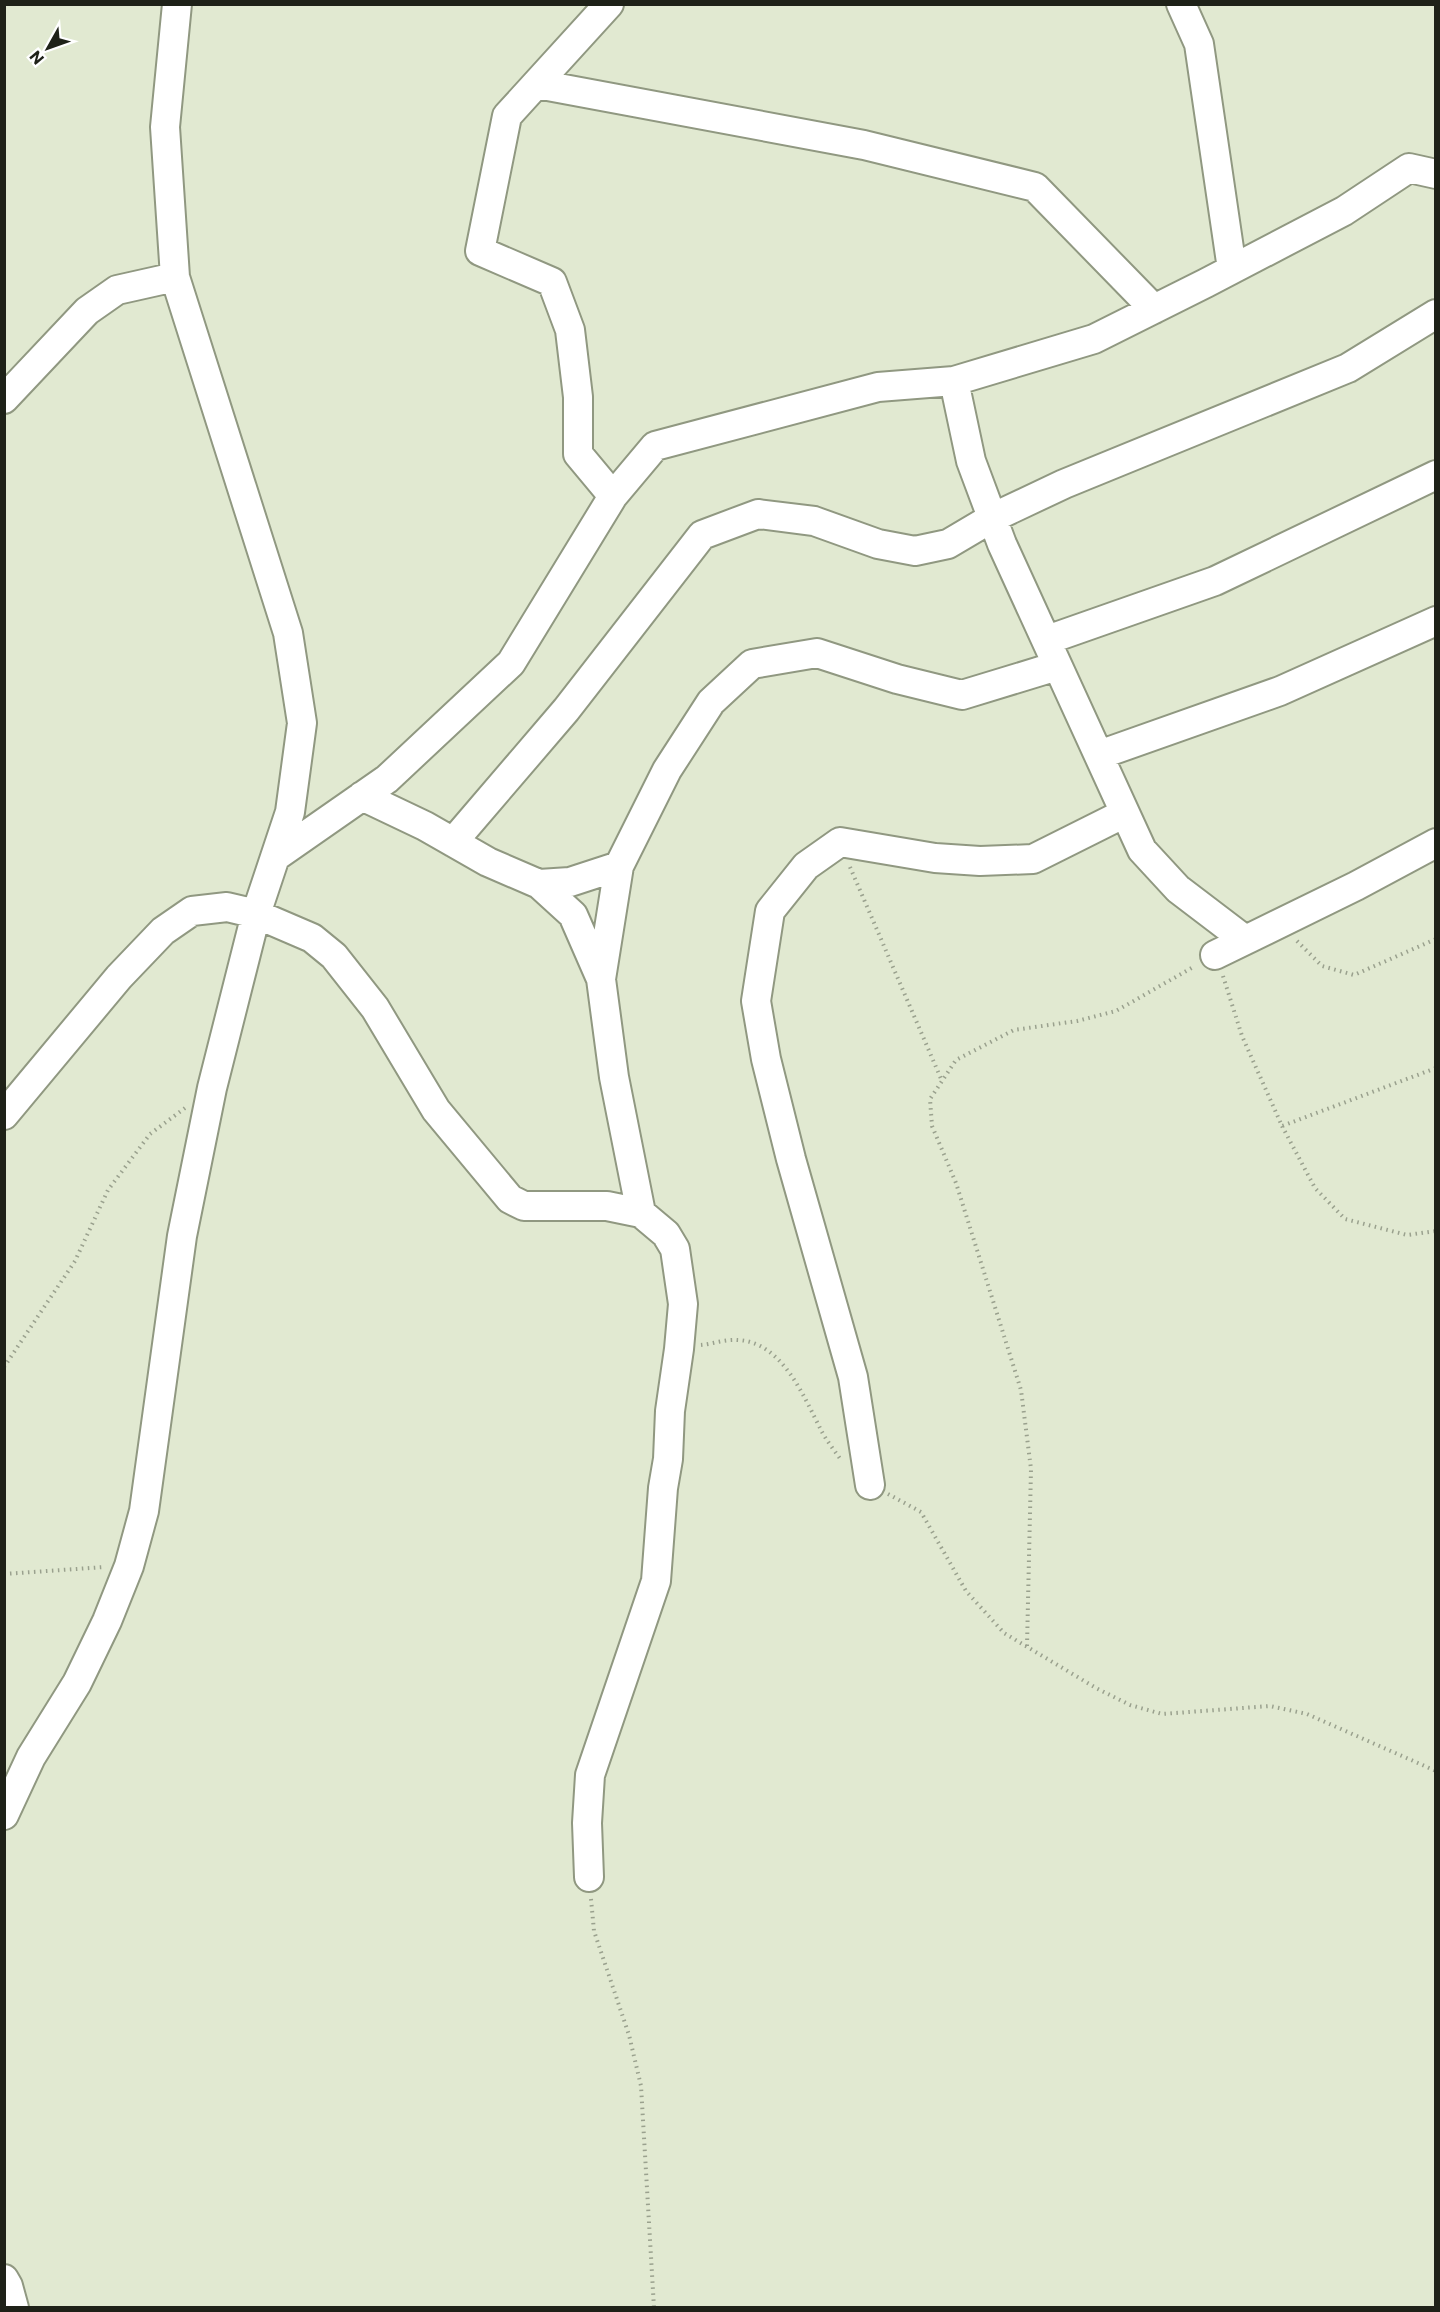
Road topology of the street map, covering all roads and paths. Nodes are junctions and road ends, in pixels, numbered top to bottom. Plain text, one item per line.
1 (177, 4) edge
2 (609, 4) edge
3 (1181, 4) edge
4 (537, 84) junction
5 (1436, 174) edge
6 (1232, 269) junction
7 (175, 277) junction
8 (1154, 309) junction
9 (1436, 314) edge
10 (954, 381) junction
11 (4, 399) edge
12 (1436, 475) edge
13 (613, 496) junction
14 (992, 518) junction
15 (1436, 621) edge
16 (1052, 653) junction
17 (1099, 755) junction
18 (362, 796) junction
19 (1125, 813) junction
20 (453, 842) junction
21 (840, 842) junction
22 (1436, 843) edge
23 (275, 857) junction
24 (619, 866) junction
25 (539, 884) junction
26 (256, 914) junction
27 (1279, 924) junction
28 (1436, 939) edge
29 (1245, 940) junction
30 (1215, 955) junction
31 (601, 979) junction
32 (1436, 1068) edge
33 (942, 1081) junction
34 (212, 1088) junction
35 (4, 1115) edge
36 (1282, 1126) junction
37 (640, 1213) junction
38 (1436, 1231) edge
39 (680, 1348) junction
40 (4, 1367) edge
41 (870, 1485) junction
42 (129, 1566) junction
43 (4, 1574) edge
44 (1027, 1646) junction
45 (1436, 1771) edge
46 (4, 1815) edge
47 (589, 1877) joint
48 (4, 2279) edge
49 (14, 2307) edge
50 (654, 2307) edge

1 - 7 street
2 - 4 street
3 - 6 street
4 - 8 street
4 - 13 street
5 - 6 street
6 - 8 street
7 - 11 street
7 - 23 street
8 - 10 street
9 - 14 street
10 - 13 street
10 - 14 street
12 - 16 street
13 - 18 street
14 - 16 street
14 - 20 street
15 - 17 street
16 - 17 street
16 - 24 street
17 - 19 street
18 - 20 street
18 - 23 street
19 - 21 street
19 - 29 street
20 - 25 street
21 - 33 path
21 - 41 street
22 - 27 street
23 - 26 street
24 - 25 street
24 - 31 street
25 - 31 street
26 - 34 street
26 - 35 street
26 - 37 street
27 - 28 path
27 - 29 street
29 - 30 street
30 - 33 path
30 - 36 path
31 - 37 street
32 - 36 path
33 - 44 path
34 - 40 path
34 - 42 street
36 - 38 path
37 - 39 street
39 - 41 path
39 - 47 street
41 - 44 path
42 - 43 path
42 - 46 street
44 - 45 path
47 - 50 path
48 - 49 street

